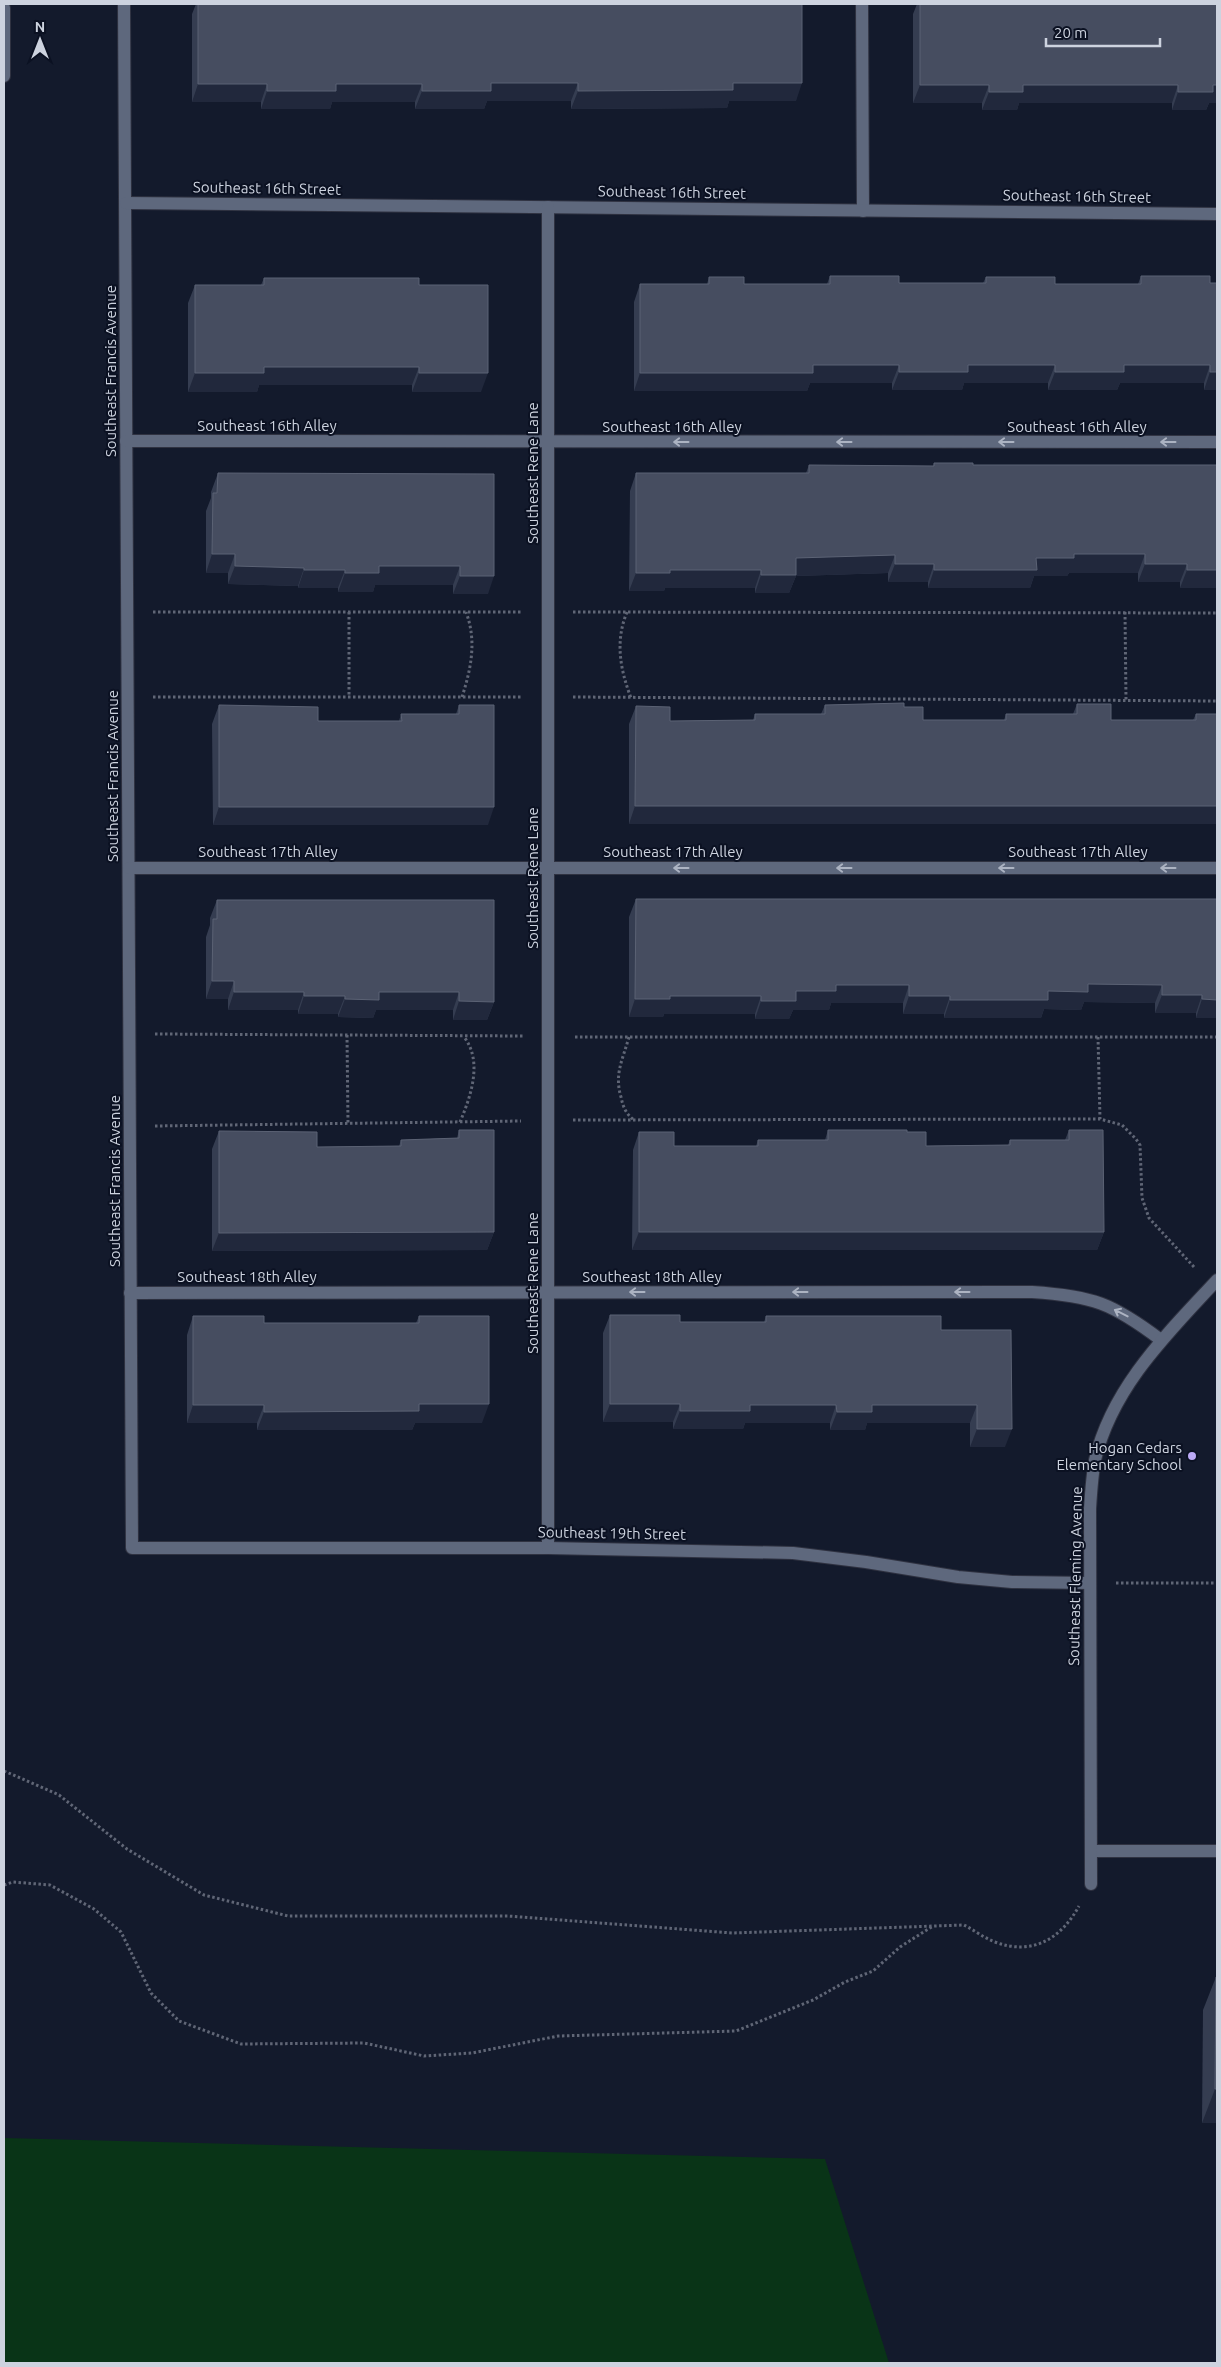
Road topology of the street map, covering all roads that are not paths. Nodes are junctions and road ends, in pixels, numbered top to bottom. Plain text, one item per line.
1 (124, 4) edge
2 (862, 4) edge
3 (4, 8) edge
4 (4, 76) edge
5 (126, 203) junction
6 (548, 208) junction
7 (863, 211) junction
8 (1217, 214) edge
9 (126, 441) junction
10 (548, 442) junction
11 (1217, 442) edge
12 (129, 868) junction
13 (548, 868) junction
14 (1217, 868) edge
15 (1214, 1283) edge
16 (548, 1291) junction
17 (130, 1292) junction
18 (1161, 1340) junction
19 (132, 1548) joint
20 (548, 1548) junction
21 (1090, 1583) junction
22 (1217, 1850) edge
23 (1091, 1852) junction
24 (1091, 1884) road end

1 - 5 street, Southeast Francis Avenue
2 - 7 street
3 - 4 street
5 - 6 street, Southeast 16th Street
5 - 9 street, Southeast Francis Avenue
6 - 7 street, Southeast 16th Street
6 - 10 street, Southeast Rene Lane
7 - 8 street, Southeast 16th Street
9 - 10 street, Southeast 16th Alley
9 - 12 street, Southeast Francis Avenue
11 -> 10 street, Southeast 16th Alley
10 - 13 street, Southeast Rene Lane
12 - 13 street, Southeast 17th Alley
12 - 17 street, Southeast Francis Avenue
14 -> 13 street, Southeast 17th Alley
13 - 16 street, Southeast Rene Lane
15 - 18 street, Southeast Fleming Avenue
16 - 17 street, Southeast 18th Alley
18 -> 16 street, Southeast 18th Alley
16 - 20 street, Southeast Rene Lane
17 - 19 street, Southeast Francis Avenue
18 - 21 street, Southeast Fleming Avenue
19 - 20 street, Southeast 19th Street
20 - 21 street, Southeast 19th Street
21 - 23 street, Southeast Fleming Avenue
22 - 23 street
23 - 24 street, Southeast Fleming Avenue

